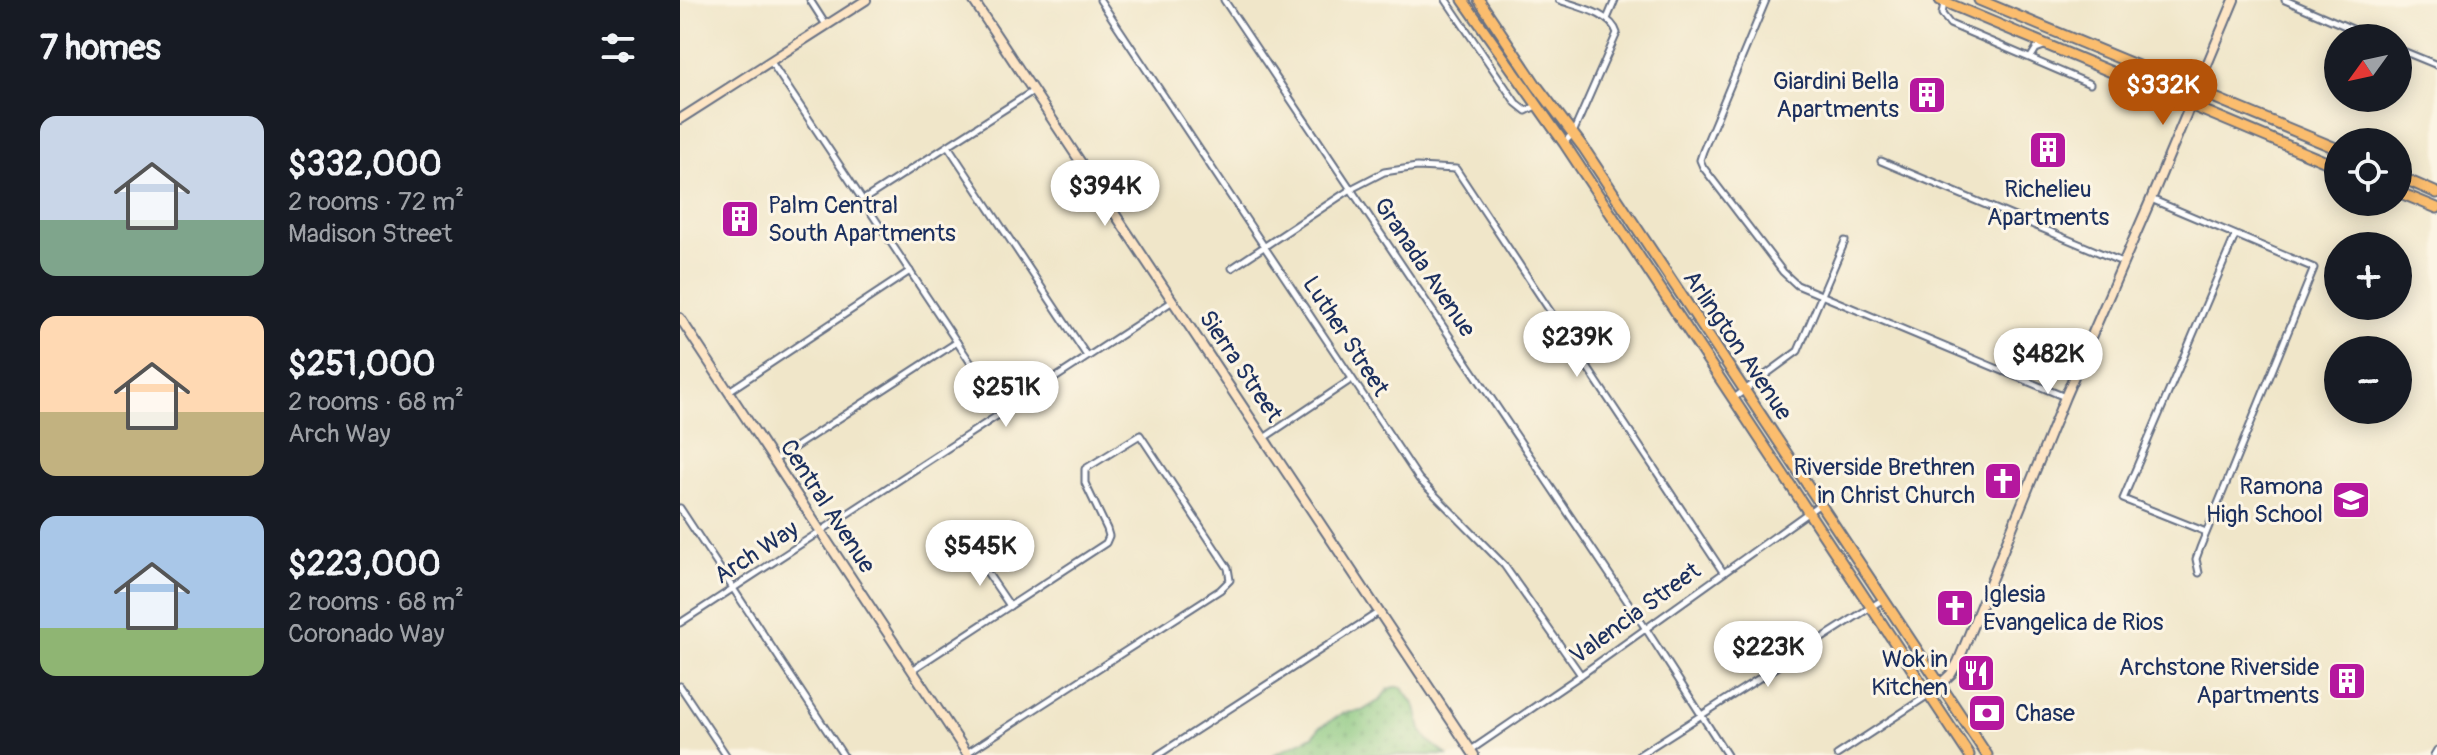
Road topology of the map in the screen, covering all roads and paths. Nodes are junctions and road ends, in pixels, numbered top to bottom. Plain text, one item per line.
1 (810, 0) edge
2 (866, 0) edge
3 (973, 0) edge
4 (1100, 0) edge
5 (1224, 0) edge
6 (1463, 0) edge
7 (1479, 0) edge
8 (1559, 0) edge
9 (1615, 0) edge
10 (1766, 0) edge
11 (1979, 0) edge
12 (2234, 0) edge
13 (2285, 0) edge
14 (1448, 1) edge
15 (1942, 1) edge
16 (1607, 19) junction
17 (2341, 24) edge
18 (826, 25) junction
19 (2049, 45) junction
20 (2412, 55) edge
21 (2031, 57) junction
22 (771, 61) junction
23 (2437, 65) edge
24 (2090, 84) dead end
25 (1033, 91) junction
26 (2196, 91) junction
27 (2190, 104) junction
28 (1536, 106) junction
29 (680, 119) edge
30 (1573, 133) junction
31 (1564, 143) junction
32 (2324, 143) edge
33 (948, 146) junction
34 (1881, 161) dead end
35 (2324, 161) edge
36 (2412, 182) edge
37 (1351, 189) junction
38 (2437, 193) edge
39 (2412, 198) edge
40 (2151, 199) junction
41 (863, 200) junction
42 (2437, 208) edge
43 (2235, 236) junction
44 (1845, 241) dead end
45 (1264, 245) junction
46 (2122, 262) junction
47 (1232, 268) dead end
48 (910, 271) junction
49 (1821, 296) junction
50 (1173, 301) junction
51 (680, 318) edge
52 (957, 342) junction
53 (1087, 356) junction
54 (1352, 379) junction
55 (1745, 390) junction
56 (728, 391) junction
57 (2065, 397) junction
58 (1734, 398) junction
59 (1004, 413) junction
60 (1264, 438) junction
61 (774, 461) junction
62 (1820, 504) junction
63 (680, 508) edge
64 (1808, 512) junction
65 (1014, 522) dead end
66 (821, 532) junction
67 (2206, 532) junction
68 (974, 553) junction
69 (956, 560) dead end
70 (1723, 572) junction
71 (2199, 573) dead end
72 (733, 588) junction
73 (1882, 600) junction
74 (1010, 606) junction
75 (1872, 606) junction
76 (1379, 611) junction
77 (680, 623) edge
78 (1646, 629) junction
79 (912, 670) junction
80 (1581, 675) junction
81 (1940, 684) junction
82 (680, 686) edge
83 (1930, 694) junction
84 (1700, 715) junction
85 (1473, 752) edge
86 (968, 754) edge
87 (726, 755) edge
88 (843, 755) edge
89 (1158, 755) edge
90 (1639, 755) edge
91 (1727, 755) edge
92 (1837, 755) edge
93 (1969, 755) edge
94 (1987, 755) edge

1 - 18 street
2 - 18 main road
3 - 25 main road, Sierra Street
4 - 45 street, Luther Street
5 - 37 street, Granada Avenue
6 - 28 main road, Arlington Avenue
7 - 30 main road, Arlington Avenue
8 - 16 street
9 - 16 street
10 - 49 street
11 - 26 main road
12 - 26 main road
13 - 17 street
14 - 28 street
15 - 19 main road
15 - 21 street
16 - 30 street
18 - 22 main road
19 - 21 street
19 - 27 main road
20 - 23 street
21 - 24 street
22 - 29 main road
22 - 41 street
25 - 33 street
25 - 50 main road, Sierra Street
26 - 27 main road
26 - 32 main road
27 - 35 main road
27 - 40 main road
28 - 31 main road, Arlington Avenue
30 - 31 street
30 - 55 main road, Arlington Avenue
31 - 58 main road, Arlington Avenue
33 - 41 street
33 - 53 street
34 - 46 street
36 - 38 main road
37 - 45 street
37 - 70 street
37 - 78 street, Granada Avenue
39 - 42 main road
40 - 43 street
40 - 46 main road
41 - 48 street
43 - 67 street
43 - 67 street
44 - 49 street
45 - 47 street
45 - 54 street, Luther Street
46 - 57 main road
48 - 52 street
48 - 56 street
49 - 55 street
49 - 57 street
50 - 53 street, Arch Way
50 - 60 main road, Sierra Street
51 - 56 main road, Central Avenue
52 - 59 street
52 - 61 street
53 - 59 street, Arch Way
54 - 60 street
54 - 80 street, Luther Street
55 - 58 street
55 - 62 main road, Arlington Avenue
56 - 61 main road, Central Avenue
57 - 81 main road
58 - 64 main road, Arlington Avenue
59 - 66 street, Arch Way
60 - 76 main road, Sierra Street
61 - 66 main road, Central Avenue
62 - 64 street, Valencia Street
62 - 73 main road, Arlington Avenue
63 - 72 street
64 - 70 street, Valencia Street
64 - 75 main road, Arlington Avenue
65 - 68 street
66 - 72 street, Arch Way
66 - 79 main road, Central Avenue
67 - 71 street
68 - 69 street
68 - 74 street
70 - 78 street, Valencia Street
72 - 77 street, Arch Way
72 - 88 street
73 - 75 street
73 - 81 main road, Arlington Avenue
74 - 79 street
74 - 86 street
75 - 83 main road, Arlington Avenue
75 - 84 street
76 - 85 main road, Sierra Street
76 - 89 street
78 - 80 street, Valencia Street
78 - 84 street, Granada Avenue
79 - 86 main road, Central Avenue
80 - 85 street, Valencia Street
81 - 83 main road
81 - 94 main road, Arlington Avenue
82 - 87 street
83 - 92 street
83 - 93 main road, Arlington Avenue
84 - 90 street
84 - 91 street, Granada Avenue

